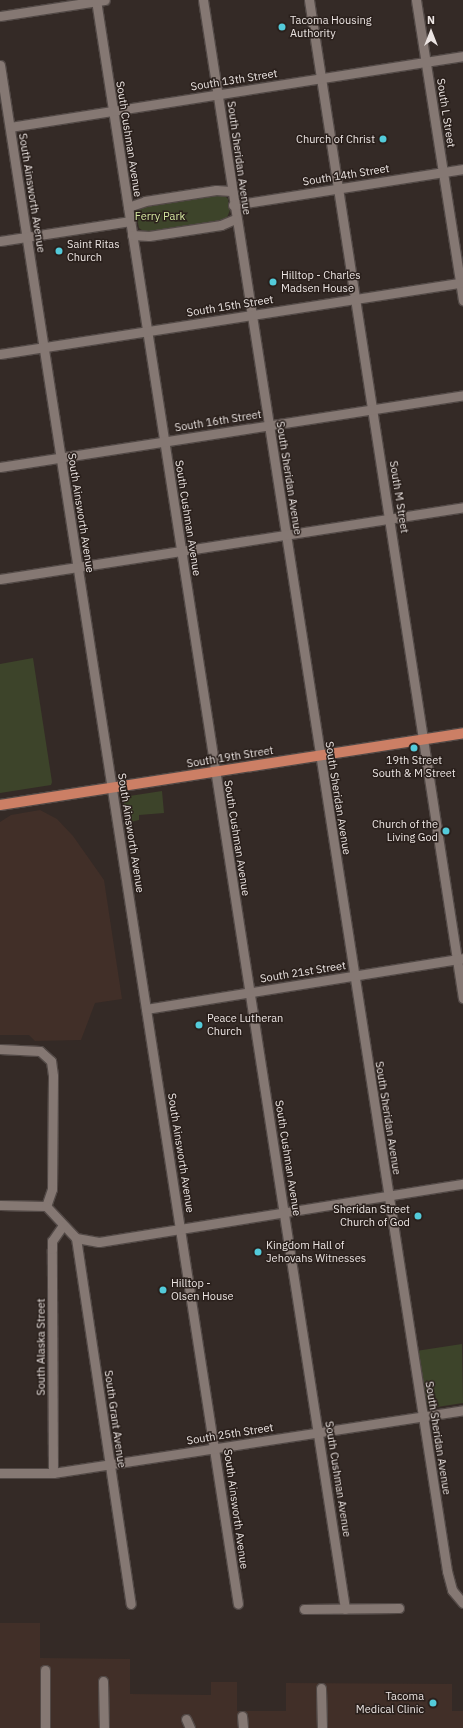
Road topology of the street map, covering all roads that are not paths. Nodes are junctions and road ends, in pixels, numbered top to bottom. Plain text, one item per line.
1 (99, 0) edge
2 (202, 0) edge
3 (309, 0) edge
4 (416, 0) edge
5 (0, 16) edge
6 (463, 56) edge
7 (426, 62) junction
8 (0, 65) edge
9 (322, 78) junction
10 (217, 94) junction
11 (113, 111) junction
12 (10, 127) junction
13 (463, 169) edge
14 (443, 172) junction
15 (338, 188) junction
16 (231, 191) junction
17 (233, 205) junction
18 (128, 207) junction
19 (235, 219) junction
20 (130, 221) junction
21 (132, 236) junction
22 (27, 237) junction
23 (0, 241) edge
24 (462, 282) edge
25 (356, 299) junction
26 (463, 300) edge
27 (250, 315) junction
28 (147, 331) junction
29 (44, 347) junction
30 (0, 354) edge
31 (463, 395) edge
32 (373, 408) junction
33 (268, 425) junction
34 (164, 441) junction
35 (61, 457) junction
36 (0, 467) edge
37 (463, 508) edge
38 (390, 519) junction
39 (286, 535) junction
40 (181, 551) junction
41 (78, 568) junction
42 (0, 579) edge
43 (463, 733) edge
44 (424, 739) junction
45 (320, 755) junction
46 (215, 772) junction
47 (112, 788) junction
48 (0, 805) edge
49 (460, 958) edge
50 (354, 976) junction
51 (249, 992) junction
52 (463, 998) edge
53 (146, 1009) junction
54 (0, 1049) edge
55 (463, 1184) edge
56 (388, 1196) junction
57 (0, 1205) edge
58 (46, 1206) junction
59 (284, 1212) junction
60 (63, 1225) junction
61 (181, 1228) junction
62 (76, 1238) junction
63 (463, 1410) edge
64 (423, 1417) junction
65 (318, 1433) junction
66 (215, 1449) junction
67 (109, 1465) junction
68 (53, 1473) junction
69 (0, 1474) edge
70 (460, 1600) edge
71 (131, 1604) dead end
72 (238, 1604) dead end
73 (399, 1608) dead end
74 (304, 1609) dead end
75 (345, 1609) junction
76 (45, 1670) dead end
77 (103, 1681) dead end
78 (321, 1688) dead end
79 (242, 1716) dead end
80 (186, 1719) dead end
81 (45, 1728) edge
82 (104, 1728) edge
83 (190, 1728) edge
84 (243, 1728) edge
85 (322, 1728) edge

1 - 5 street
1 - 11 street, South Cushman Avenue
2 - 10 street, South Sheridan Avenue
3 - 9 street, South M Street
4 - 7 street, South L Street
6 - 7 street, South 13th Street
7 - 9 street, South 13th Street
7 - 14 street, South L Street
8 - 12 street, South Ainsworth Avenue
9 - 10 street, South 13th Street
9 - 15 street, South M Street
10 - 11 street, South 13th Street
10 - 16 street, South Sheridan Avenue
11 - 12 street, South 13th Street
11 - 18 street, South Cushman Avenue
12 - 22 street, South Ainsworth Avenue
13 - 14 street, South 14th Street
14 - 15 street, South 14th Street
14 - 24 street, South L Street
15 - 17 street, South 14th Street
15 - 25 street, South M Street
16 - 17 street, South Sheridan Avenue
16 - 18 street
17 - 19 street, South Sheridan Avenue
18 - 20 street, South Cushman Avenue
19 - 21 street
19 - 27 street, South Sheridan Avenue
20 - 21 street, South Cushman Avenue
20 - 22 street
21 - 28 street, South Cushman Avenue
22 - 23 street
22 - 29 street, South Ainsworth Avenue
24 - 25 street, South 15th Street
24 - 26 street, South L Street
25 - 27 street, South 15th Street
25 - 32 street, South M Street
27 - 28 street, South 15th Street
27 - 33 street, South Sheridan Avenue
28 - 29 street, South 15th Street
28 - 34 street, South Cushman Avenue
29 - 30 street, South 15th Street
29 - 35 street, South Ainsworth Avenue
31 - 32 street, South 16th Street
32 - 33 street, South 16th Street
32 - 38 street, South M Street
33 - 34 street, South 16th Street
33 - 39 street, South Sheridan Avenue
34 - 35 street, South 16th Street
34 - 40 street, South Cushman Avenue
35 - 36 street, South 16th Street
35 - 41 street, South Ainsworth Avenue
37 - 38 street
38 - 39 street
38 - 44 street, South M Street
39 - 40 street
39 - 45 street, South Sheridan Avenue
40 - 41 street
40 - 46 street, South Cushman Avenue
41 - 42 street
41 - 47 street, South Ainsworth Avenue
43 - 44 main road, South 19th Street
44 - 45 main road, South 19th Street
44 - 49 street, South M Street
45 - 46 main road, South 19th Street
45 - 50 street, South Sheridan Avenue
46 - 47 main road, South 19th Street
46 - 51 street, South Cushman Avenue
47 - 48 main road, South 19th Street
47 - 53 street, South Ainsworth Avenue
49 - 50 street, South 21st Street
49 - 52 street, South M Street
50 - 51 street, South 21st Street
50 - 56 street, South Sheridan Avenue
51 - 53 street, South 21st Street
51 - 59 street, South Cushman Avenue
53 - 61 street, South Ainsworth Avenue
54 - 58 street
55 - 56 street
56 - 59 street
56 - 64 street, South Sheridan Avenue
57 - 58 street
58 - 60 street
59 - 61 street
59 - 65 street, South Cushman Avenue
60 - 62 street
60 - 68 street, South Alaska Street
61 - 62 street
61 - 66 street, South Ainsworth Avenue
62 - 67 street, South Grant Avenue
63 - 64 street, South 25th Street
64 - 65 street, South 25th Street
64 - 70 street, South Sheridan Avenue
65 - 66 street, South 25th Street
65 - 75 street, South Cushman Avenue
66 - 67 street, South 25th Street
66 - 72 street, South Ainsworth Avenue
67 - 68 street, South 25th Street
67 - 71 street, South Grant Avenue
68 - 69 street, South 25th Street
73 - 75 street
74 - 75 street
76 - 81 street
77 - 82 street
78 - 85 street
79 - 84 street
80 - 83 street

